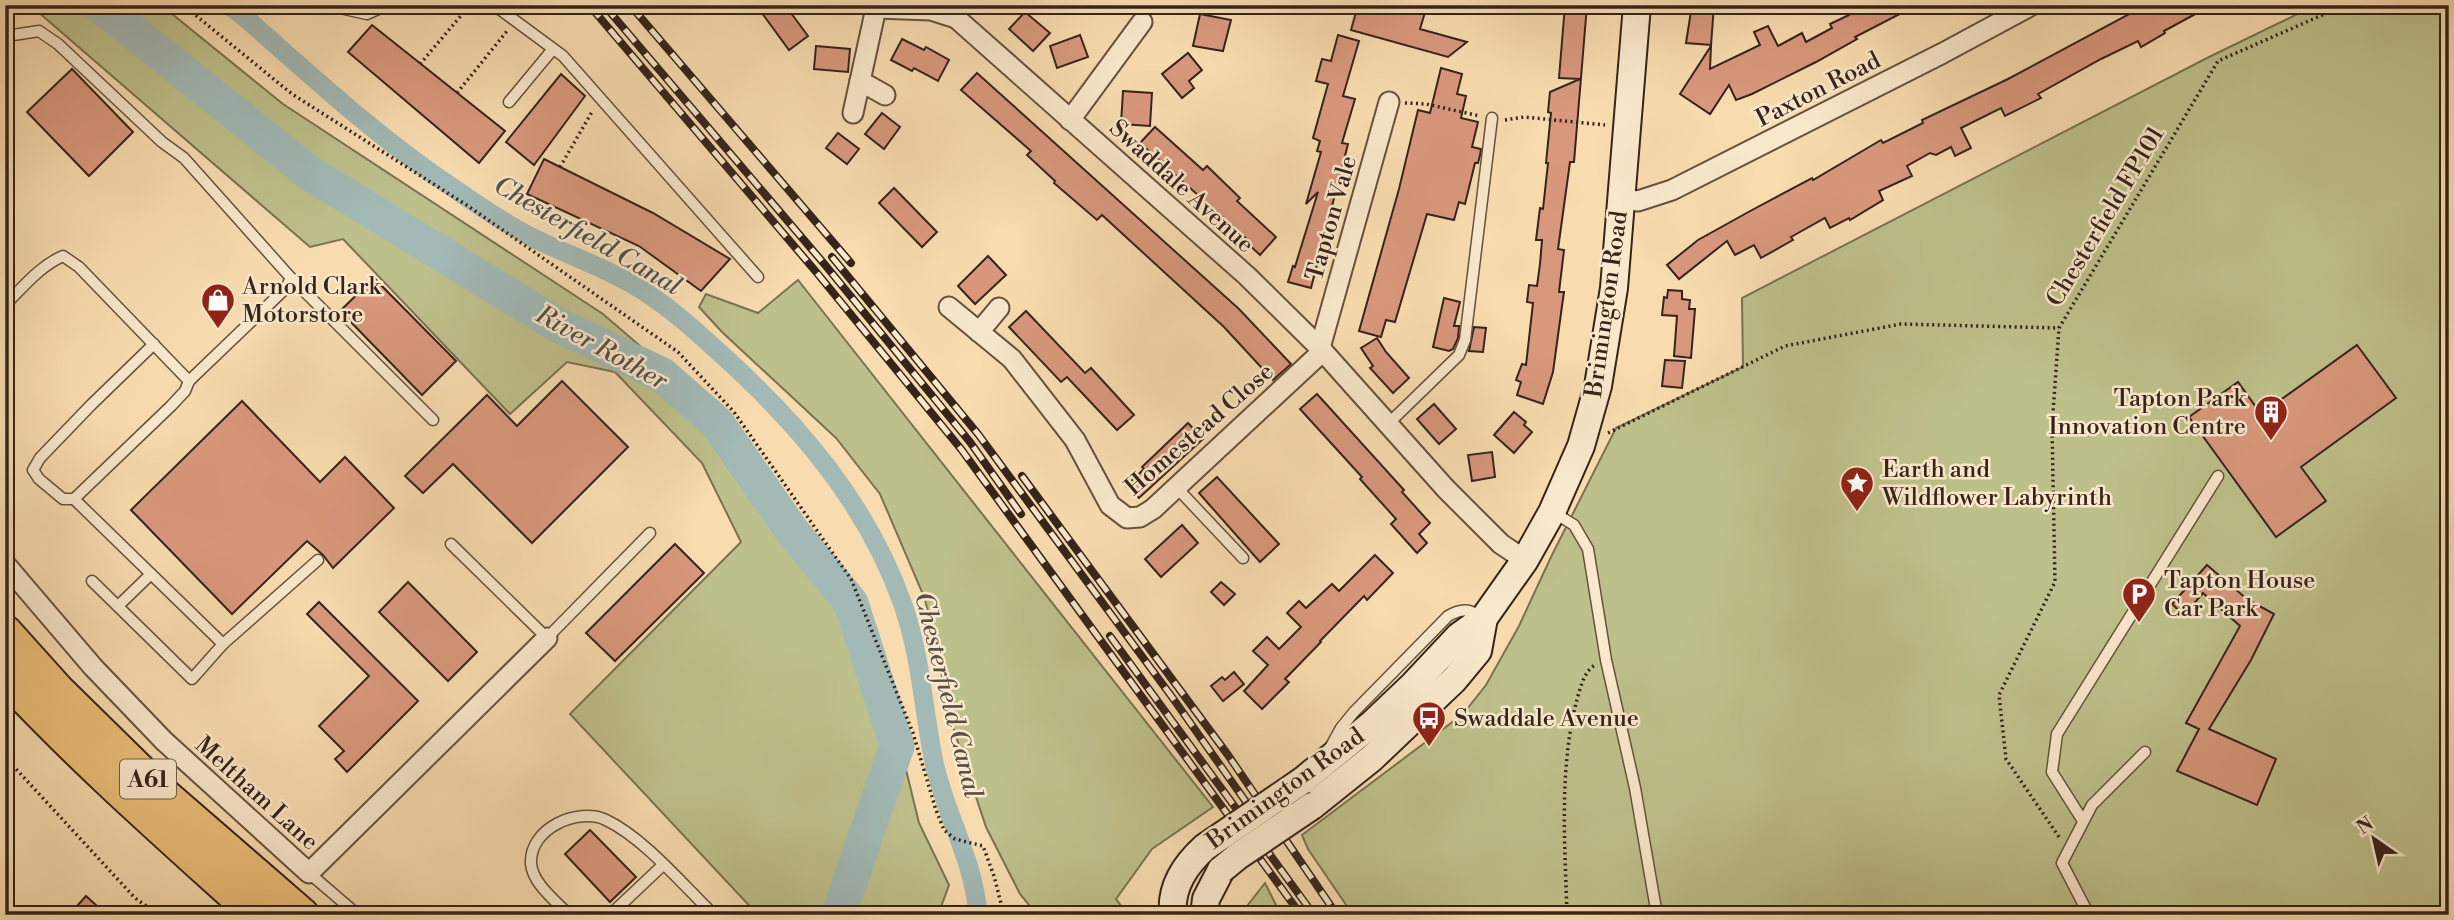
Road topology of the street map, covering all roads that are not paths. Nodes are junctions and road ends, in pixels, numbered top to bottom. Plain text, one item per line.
1 (326, 5) edge
2 (387, 5) edge
3 (494, 5) edge
4 (1637, 5) edge
5 (2032, 5) edge
6 (872, 6) edge
7 (931, 8) edge
8 (1142, 22) dead end
9 (5, 41) edge
10 (553, 49) junction
11 (860, 81) junction
12 (885, 95) dead end
13 (509, 102) dead end
14 (1389, 102) road end
15 (853, 113) dead end
16 (1492, 118) road end
17 (1070, 120) junction
18 (1621, 199) junction
19 (758, 277) dead end
20 (291, 278) junction
21 (5, 304) edge
22 (949, 307) dead end
23 (999, 308) dead end
24 (979, 332) junction
25 (154, 344) junction
26 (1321, 349) junction
27 (189, 381) junction
28 (433, 420) dead end
29 (1388, 424) junction
30 (2218, 476) dead end
31 (1176, 487) junction
32 (74, 499) junction
33 (1552, 512) junction
34 (650, 533) dead end
35 (450, 544) dead end
36 (1243, 558) dead end
37 (318, 560) dead end
38 (1525, 560) junction
39 (5, 564) edge
40 (150, 574) junction
41 (92, 581) dead end
42 (118, 606) junction
43 (1484, 618) junction
44 (5, 632) edge
45 (547, 638) junction
46 (223, 645) junction
47 (5, 676) edge
48 (2145, 752) dead end
49 (2083, 821) junction
50 (663, 865) junction
51 (309, 873) junction
52 (257, 915) edge
53 (302, 915) edge
54 (358, 915) edge
55 (569, 915) edge
56 (610, 915) edge
57 (714, 915) edge
58 (1173, 915) edge
59 (1204, 915) edge
60 (1657, 915) edge
61 (2089, 915) edge

1 - 2 lane
3 - 10 lane
4 - 18 main road, Brimington Road
5 - 18 street, Paxton Road
6 - 7 street, Swaddale Avenue
6 - 11 street
7 - 17 street, Swaddale Avenue
8 - 17 street, Swaddale Avenue
9 - 20 lane
10 - 13 lane
10 - 19 lane
11 - 12 street
11 - 15 street
14 - 26 street, Tapton Vale
16 - 29 lane
17 - 26 street, Swaddale Avenue
18 - 33 main road, Brimington Road
20 - 27 lane
20 - 28 lane
21 - 25 lane
22 - 24 street, Homestead Close
23 - 24 street
24 - 31 street, Homestead Close
25 - 27 lane
25 - 32 lane
26 - 29 street, Swaddale Avenue
26 - 31 street, Homestead Close
27 - 32 lane
29 - 38 street, Swaddale Avenue
30 - 49 lane
31 - 36 lane
32 - 40 lane
33 - 38 main road, Brimington Road
33 - 60 lane
34 - 45 lane
35 - 45 lane
37 - 46 lane
38 - 43 main road, Brimington Road
39 - 51 street, Meltham Lane
40 - 42 lane
40 - 46 lane
41 - 42 lane
42 - 46 lane
43 - 58 main road, Brimington Road, bridge
43 - 59 main road, Brimington Road, bridge
44 - 53 highway, A61
45 - 51 street, Meltham Lane
47 - 52 highway, A61
48 - 49 lane
49 - 61 lane
50 - 55 lane
50 - 56 lane
50 - 57 lane
51 - 54 lane

